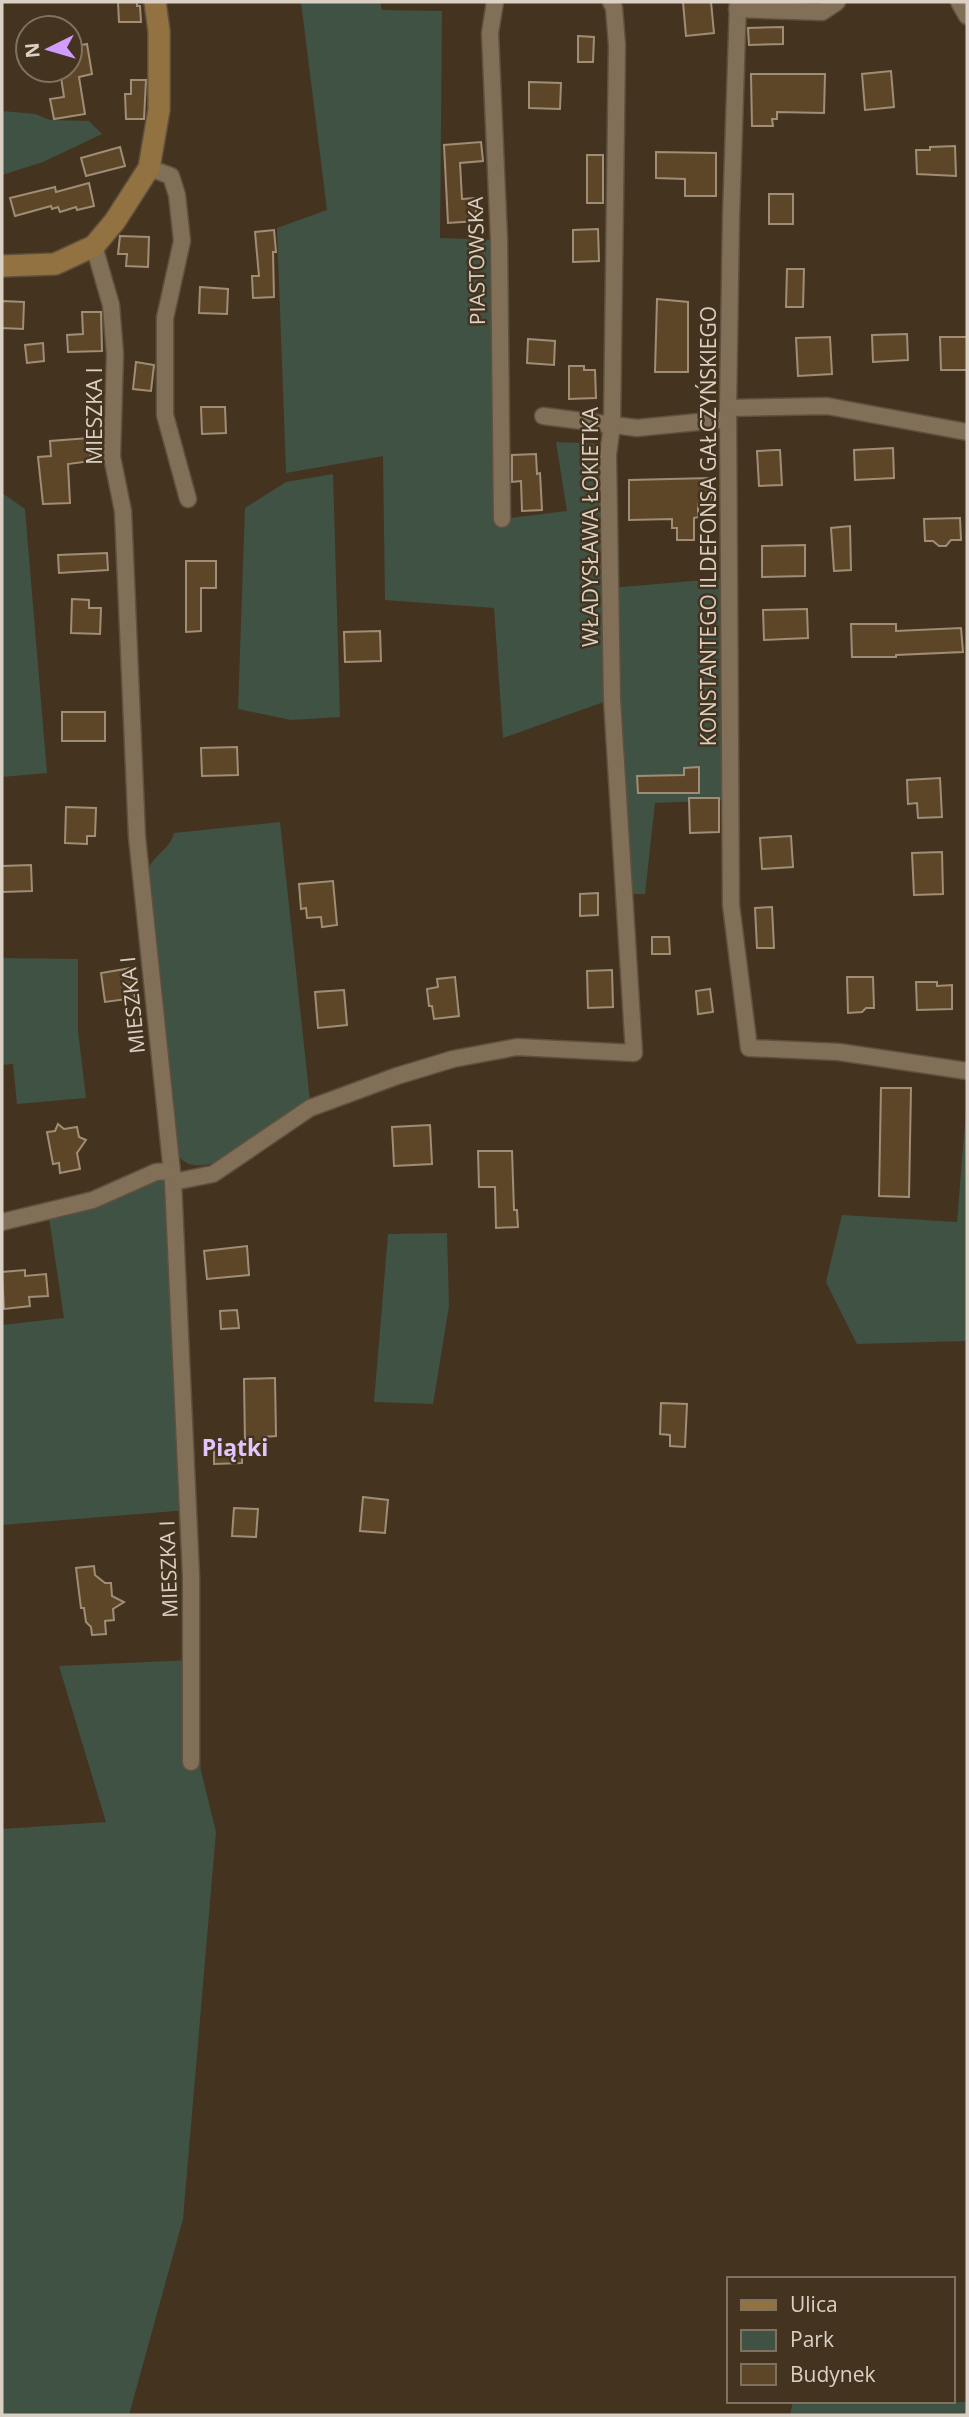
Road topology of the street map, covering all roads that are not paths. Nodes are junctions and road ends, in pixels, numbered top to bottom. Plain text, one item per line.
1 (155, 2) edge
2 (495, 2) edge
3 (611, 2) edge
4 (837, 2) edge
5 (959, 2) edge
6 (738, 5) edge
7 (967, 16) edge
8 (149, 168) junction
9 (94, 246) junction
10 (2, 266) edge
11 (728, 413) junction
12 (543, 416) dead end
13 (612, 425) junction
14 (967, 432) edge
15 (188, 499) dead end
16 (502, 519) dead end
17 (967, 1071) edge
18 (172, 1177) junction
19 (2, 1222) edge
20 (191, 1762) dead end

1 - 8 street
2 - 16 street, PIASTOWSKA
3 - 13 street, WŁADYSŁAWA ŁOKIETKA
4 - 6 street
5 - 7 street
6 - 11 street, KONSTANTEGO ILDEFONSA GAŁCZYŃSKIEGO
8 - 9 street
8 - 15 street
9 - 10 street
9 - 18 street, MIESZKA I
11 - 13 street
11 - 14 street
11 - 17 street, KONSTANTEGO ILDEFONSA GAŁCZYŃSKIEGO
12 - 13 street
13 - 18 street, WŁADYSŁAWA ŁOKIETKA
18 - 19 street
18 - 20 street, MIESZKA I

